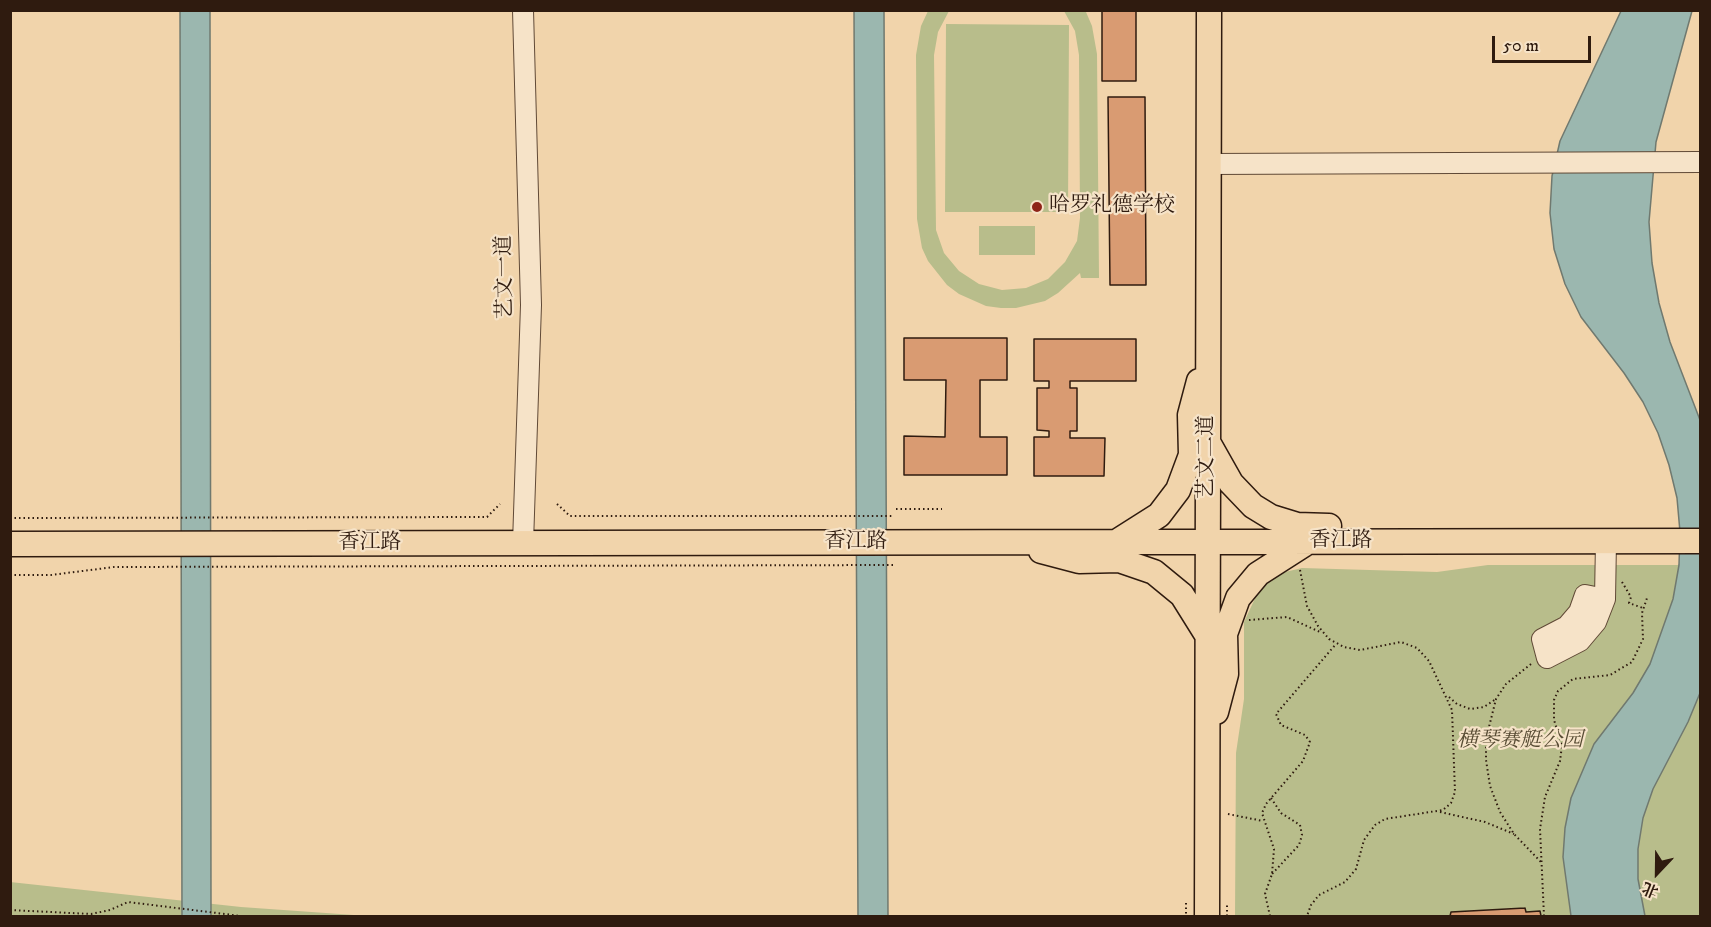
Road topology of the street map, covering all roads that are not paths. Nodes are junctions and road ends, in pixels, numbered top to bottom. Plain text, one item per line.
1 (523, 10) edge
2 (1209, 10) edge
3 (1701, 162) edge
4 (1209, 164) junction
5 (1208, 340) junction
6 (1208, 443) junction
7 (1701, 541) edge
8 (1004, 542) junction
9 (1116, 542) junction
10 (1208, 542) junction
11 (1396, 542) junction
12 (1606, 542) junction
13 (523, 543) junction
14 (10, 544) edge
15 (1305, 553) junction
16 (1208, 635) junction
17 (1547, 658) road end
18 (1207, 750) junction
19 (1207, 907) edge

1 - 13 street, 艺文一道
2 - 4 main road, 艺文二道
3 - 4 street
4 - 5 main road, 艺文二道
5 - 6 main road, 艺文二道
5 - 9 main road
6 - 10 main road, 艺文二道
6 - 11 main road
7 - 12 main road, 香江路
8 - 9 main road, 香江路
8 - 13 main road, 香江路
8 - 16 main road
9 - 10 main road, 香江路
10 - 15 main road, 香江路
10 - 16 main road, 艺文二道
11 - 12 main road, 香江路
11 - 15 main road, 香江路
12 - 17 street
13 - 14 main road, 香江路
15 - 18 main road
16 - 18 main road, 艺文二道
18 - 19 main road, 艺文二道

